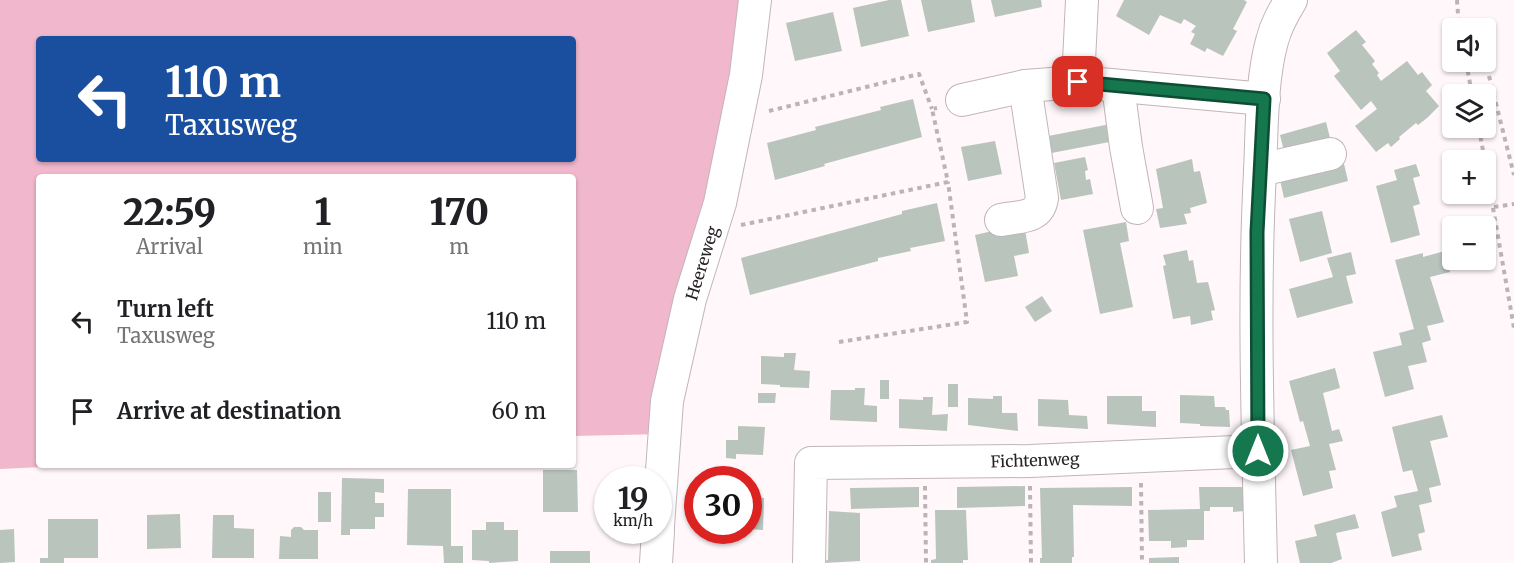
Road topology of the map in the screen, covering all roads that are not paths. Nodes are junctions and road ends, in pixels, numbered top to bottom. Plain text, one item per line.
1 (754, 0) edge
2 (1082, 0) edge
3 (1292, 0) edge
4 (1078, 82) junction
5 (1025, 86) junction
6 (1118, 86) junction
7 (1264, 99) junction
8 (962, 100) road end
9 (1329, 154) dead end
10 (1260, 170) junction
11 (1137, 208) dead end
12 (1001, 220) dead end
13 (1258, 451) junction
14 (662, 466) edge
15 (657, 544) edge
16 (656, 563) edge
17 (809, 563) edge
18 (1261, 563) edge

1 - 14 street, Heereweg
2 - 4 street
3 - 7 street
4 - 5 street
4 - 6 street
5 - 8 street
5 - 12 street
6 - 7 street
6 - 11 street
7 - 10 street
9 - 10 street
10 - 13 street
13 - 17 street, Fichtenweg
13 - 18 street
15 - 16 street

